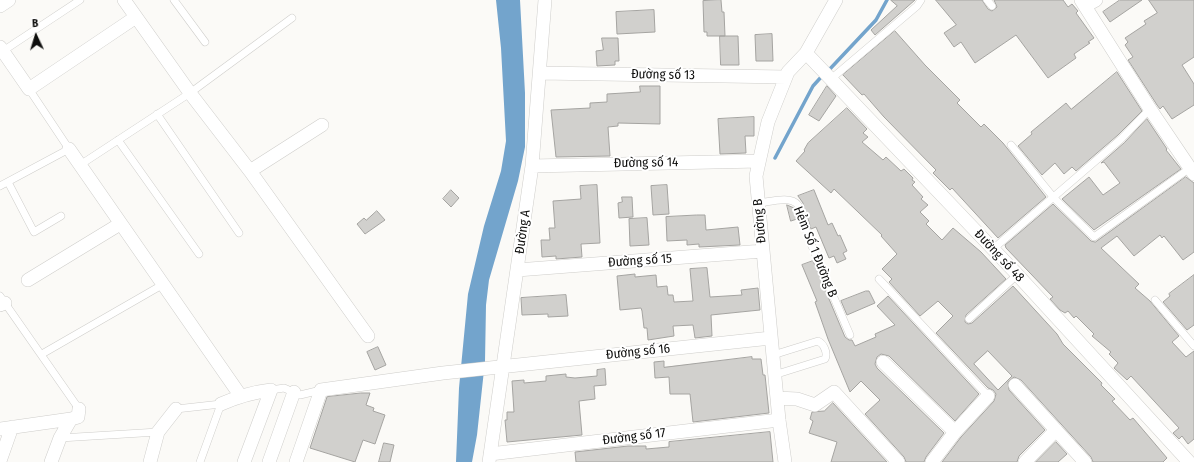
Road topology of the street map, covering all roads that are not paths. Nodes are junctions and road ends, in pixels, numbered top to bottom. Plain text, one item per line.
1 (9, 0) edge
2 (80, 0) edge
3 (124, 0) edge
4 (174, 0) edge
5 (545, 0) edge
6 (836, 0) edge
7 (921, 0) edge
8 (987, 0) edge
9 (1087, 2) edge
10 (0, 6) edge
11 (992, 6) dead end
12 (136, 17) junction
13 (292, 18) dead end
14 (205, 42) dead end
15 (2, 49) edge
16 (806, 52) junction
17 (540, 73) junction
18 (786, 77) junction
19 (830, 77) junction
20 (29, 89) junction
21 (190, 93) junction
22 (1150, 110) junction
23 (157, 114) junction
24 (322, 125) dead end
25 (118, 140) junction
26 (1011, 145) dead end
27 (68, 149) junction
28 (759, 160) junction
29 (80, 165) junction
30 (532, 166) junction
31 (250, 171) junction
32 (1192, 171) edge
33 (8, 182) junction
34 (0, 186) edge
35 (1054, 198) junction
36 (759, 203) junction
37 (61, 216) dead end
38 (120, 224) junction
39 (239, 233) dead end
40 (993, 249) junction
41 (763, 251) junction
42 (199, 254) dead end
43 (518, 270) junction
44 (1018, 275) junction
45 (879, 279) dead end
46 (28, 280) dead end
47 (162, 285) junction
48 (1155, 300) dead end
49 (2, 302) edge
50 (969, 319) dead end
51 (850, 335) dead end
52 (368, 336) dead end
53 (771, 338) junction
54 (1194, 346) edge
55 (42, 354) junction
56 (773, 355) junction
57 (883, 362) dead end
58 (504, 366) junction
59 (774, 375) junction
60 (1016, 385) dead end
61 (271, 390) junction
62 (321, 390) junction
63 (294, 392) junction
64 (240, 395) junction
65 (988, 396) joint
66 (777, 398) junction
67 (221, 404) junction
68 (176, 409) joint
69 (75, 414) junction
70 (779, 420) junction
71 (4, 426) edge
72 (1056, 430) junction
73 (158, 432) junction
74 (955, 432) junction
75 (60, 438) junction
76 (489, 458) edge
77 (0, 461) edge
78 (51, 462) edge
79 (150, 462) edge
80 (200, 462) edge
81 (244, 462) edge
82 (269, 462) edge
83 (296, 462) edge
84 (785, 462) edge
85 (898, 462) edge
86 (932, 462) edge
87 (1025, 462) edge
88 (1085, 462) edge
89 (1189, 462) edge

1 - 10 street
2 - 15 lane
3 - 12 street
4 - 14 lane
5 - 17 street, Đường A
6 - 16 street, Đường B
7 - 19 lane
8 - 11 lane
9 - 22 street
12 - 20 street
12 - 21 street
13 - 21 lane
15 - 20 street
16 - 18 street, Đường B
16 - 19 street, Đường số 48
17 - 18 street, Đường số 13
17 - 30 street, Đường A
18 - 28 street, Đường B
19 - 40 street, Đường số 48
20 - 27 lane
21 - 23 lane
21 - 31 street
22 - 32 street
22 - 35 lane
23 - 25 lane
23 - 39 lane
24 - 31 street
25 - 29 lane
25 - 42 lane
26 - 35 lane
27 - 29 street
27 - 33 lane
28 - 30 street, Đường số 14
28 - 36 street, Đường B
29 - 38 street
30 - 43 street, Đường A
31 - 52 street
32 - 35 lane
33 - 34 lane
33 - 37 lane
35 - 40 lane
36 - 41 street, Đường B
36 - 51 lane, Hẻm Số 1 Đường B
38 - 46 street
38 - 47 street
40 - 44 street, Đường số 48
41 - 43 street, Đường số 15
41 - 53 street, Đường B
43 - 58 street, Đường A
44 - 50 lane
44 - 89 street, Đường số 48
45 - 65 lane
47 - 55 lane
47 - 64 street
48 - 54 lane
49 - 55 lane
53 - 56 street, Đường B
53 - 58 street, Đường số 16
55 - 69 lane
56 - 59 street, Đường B
56 - 59 lane
57 - 74 street
58 - 62 street, Đường số 16
58 - 76 street, Đường A
59 - 66 street, Đường B
60 - 72 street
61 - 63 lane
61 - 64 street
61 - 81 street
62 - 63 lane
62 - 83 street
63 - 82 street
64 - 67 street
65 - 74 street
66 - 70 street, Đường B
66 - 85 street
67 - 68 lane
67 - 80 lane
68 - 73 street
69 - 71 street
69 - 75 street
70 - 76 street, Đường số 17
70 - 84 street, Đường B
71 - 77 street
72 - 87 street
72 - 88 street
73 - 75 lane
73 - 79 street
74 - 86 street
75 - 78 street

